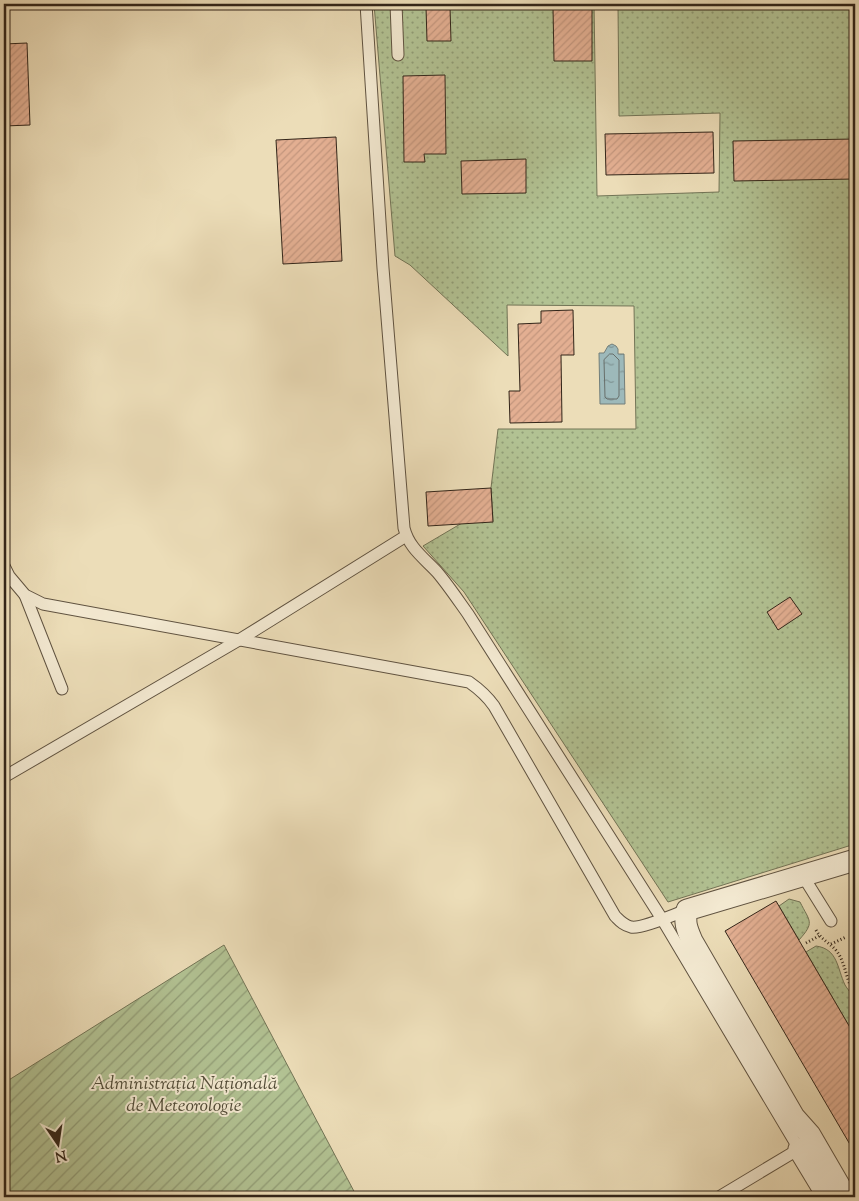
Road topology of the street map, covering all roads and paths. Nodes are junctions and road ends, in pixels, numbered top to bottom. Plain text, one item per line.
1 (366, 4) edge
2 (396, 4) edge
3 (398, 55) dead end
4 (406, 536) junction
5 (4, 566) edge
6 (25, 595) junction
7 (239, 640) junction
8 (62, 689) dead end
9 (4, 777) edge
10 (855, 860) edge
11 (803, 876) junction
12 (687, 910) junction
13 (662, 920) junction
14 (831, 921) dead end
15 (816, 929) dead end
16 (819, 936) junction
17 (846, 937) dead end
18 (806, 943) dead end
19 (831, 944) junction
20 (855, 994) edge
21 (799, 1149) junction
22 (719, 1197) edge
23 (828, 1197) edge
24 (846, 1197) edge

1 - 4 lane
2 - 3 lane
4 - 7 lane
4 - 13 lane
5 - 6 lane
6 - 7 lane
6 - 8 lane
7 - 9 lane
7 - 13 lane
10 - 11 street
11 - 12 street
11 - 14 lane
12 - 13 lane
12 - 24 street
13 - 21 lane
15 - 16 path
16 - 18 path
16 - 19 path
17 - 19 path
19 - 20 path
21 - 22 lane
21 - 23 street

